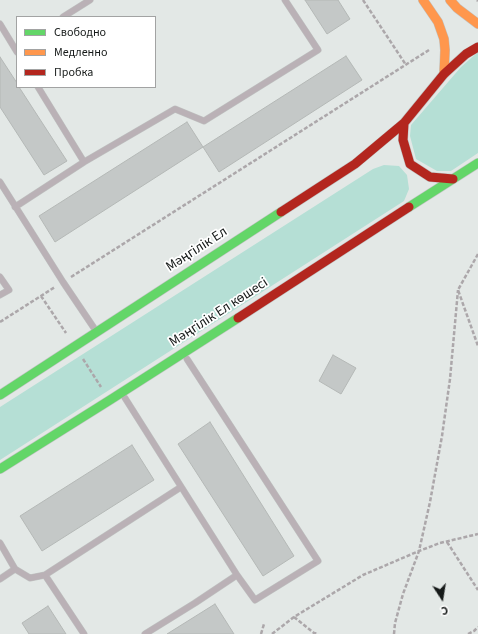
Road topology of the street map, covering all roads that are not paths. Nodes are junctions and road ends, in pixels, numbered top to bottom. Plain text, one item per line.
1 (90, 0) edge
2 (285, 0) edge
3 (423, 0) edge
4 (450, 0) edge
5 (65, 16) edge
6 (0, 24) edge
7 (478, 24) edge
8 (478, 47) edge
9 (16, 49) edge
10 (444, 74) junction
11 (39, 88) edge
12 (404, 123) junction
13 (84, 162) junction
14 (478, 163) edge
15 (453, 179) junction
16 (0, 182) edge
17 (15, 207) junction
18 (0, 277) edge
19 (0, 295) edge
20 (97, 332) junction
21 (187, 358) dead end
22 (0, 394) edge
23 (125, 398) dead end
24 (0, 469) edge
25 (182, 487) junction
26 (0, 543) edge
27 (16, 569) junction
28 (45, 575) junction
29 (237, 575) junction
30 (0, 579) edge
31 (84, 634) edge
32 (145, 634) edge

1 - 5 lane
2 - 13 lane
3 - 10 street
4 - 7 street
6 - 9 lane
8 - 10 street
10 - 12 street
11 - 13 lane
12 - 15 street
12 - 20 street, Мәңгілік Ел
13 - 17 lane
14 - 15 street, Мәңгілік Ел көшесі
15 - 24 street, Мәңгілік Ел көшесі
16 - 17 lane
17 - 20 lane
18 - 19 lane
20 - 22 street, Мәңгілік Ел
21 - 29 lane
23 - 25 lane
25 - 28 lane
25 - 29 lane
26 - 27 lane
27 - 28 lane
27 - 30 lane
28 - 31 lane
29 - 32 lane

